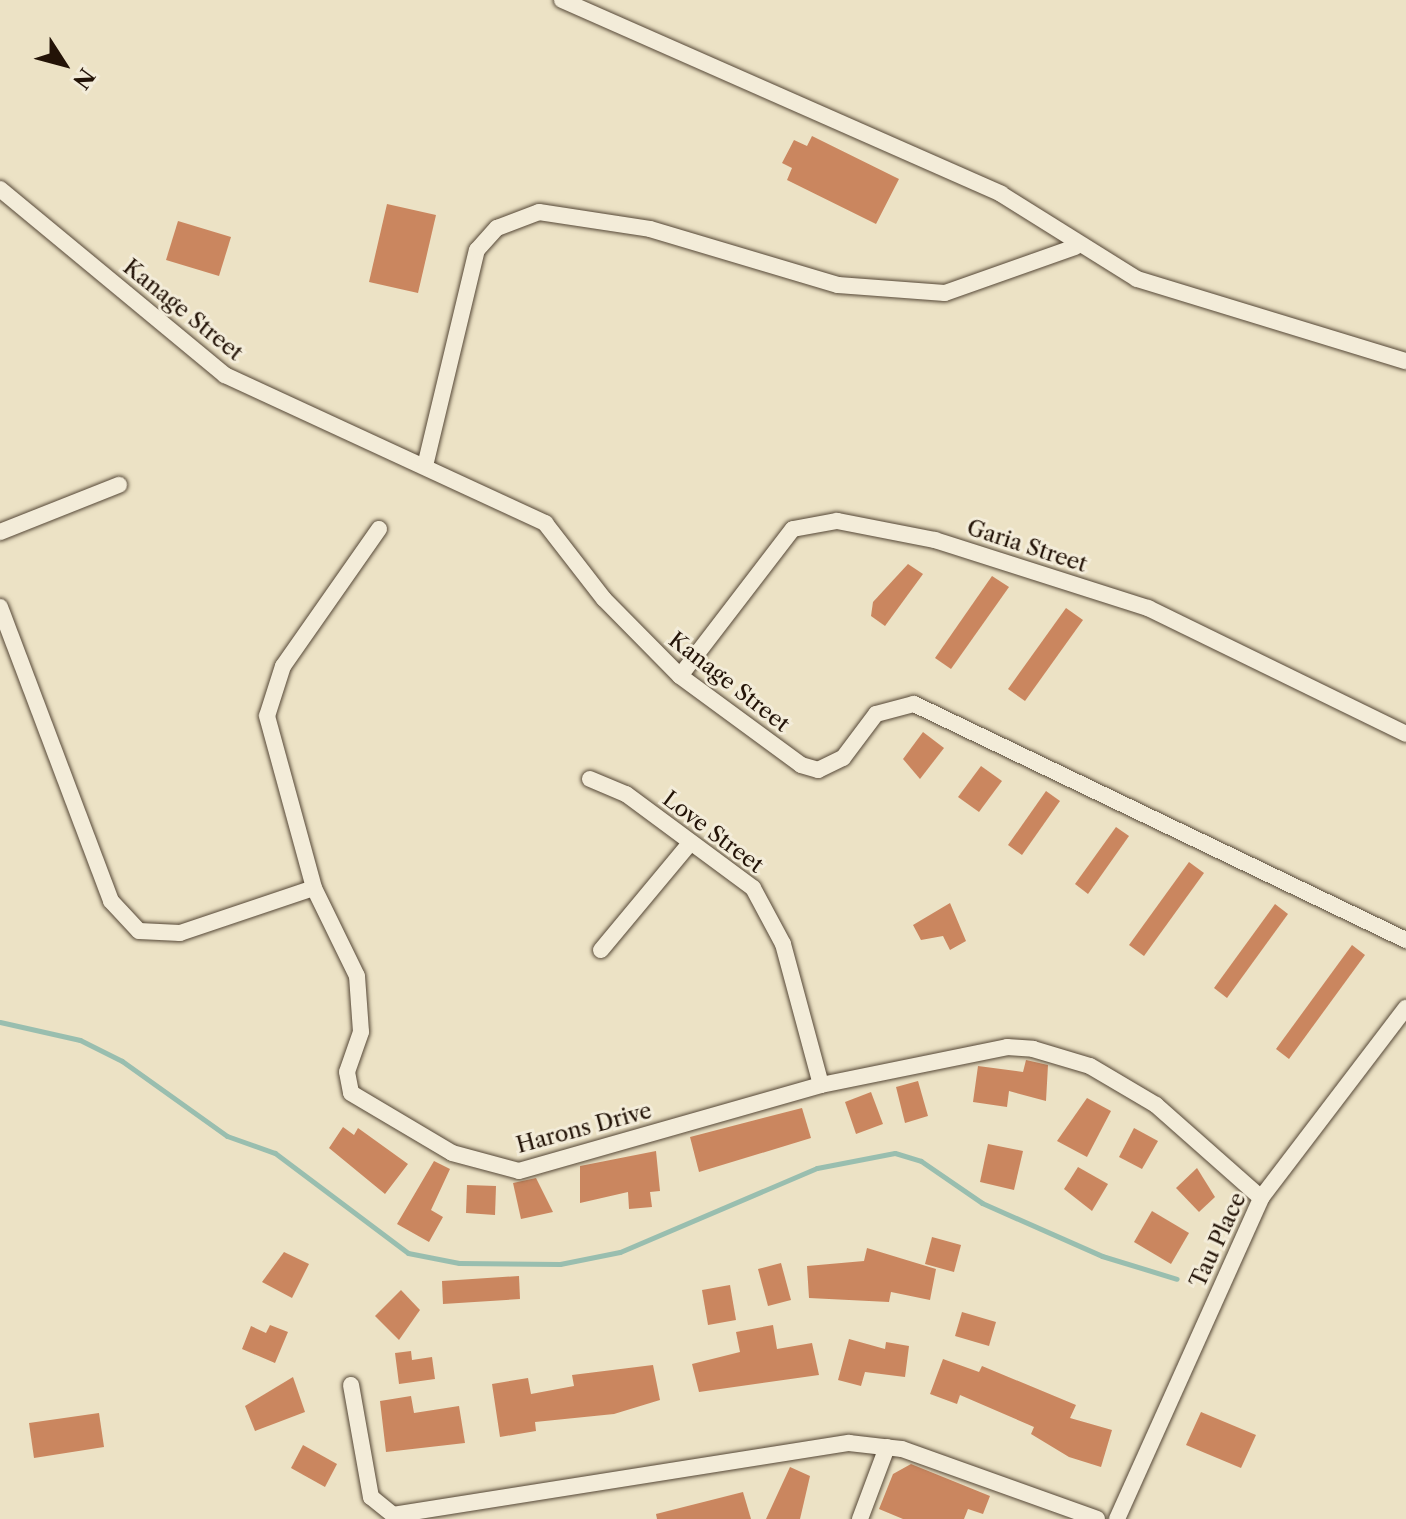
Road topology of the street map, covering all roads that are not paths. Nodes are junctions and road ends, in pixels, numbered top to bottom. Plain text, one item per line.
1 (562, 0) edge
2 (0, 189) edge
3 (1075, 247) junction
4 (1406, 361) edge
5 (425, 466) junction
6 (119, 485) dead end
7 (379, 529) dead end
8 (0, 532) edge
9 (0, 607) edge
10 (680, 676) junction
11 (1406, 734) edge
12 (590, 779) dead end
13 (690, 843) junction
14 (314, 888) junction
15 (1406, 940) edge
16 (601, 950) dead end
17 (1406, 1008) edge
18 (821, 1085) junction
19 (1261, 1198) junction
20 (351, 1385) dead end
21 (887, 1447) junction
22 (860, 1519) edge
23 (1097, 1519) edge
24 (1117, 1519) edge

1 - 3 street
2 - 5 street, Kanage Street
3 - 4 street
3 - 5 street
5 - 10 street, Kanage Street
6 - 8 street
7 - 14 street, Harons Drive
9 - 14 street
10 - 11 street, Garia Street
10 - 15 street, Kanage Street
12 - 13 street, Love Street
13 - 16 street
13 - 18 street, Love Street
14 - 18 street, Harons Drive
17 - 19 street, Tau Place
18 - 19 street, Harons Drive
19 - 24 street, Tau Place
20 - 21 street
21 - 22 street
21 - 23 street

